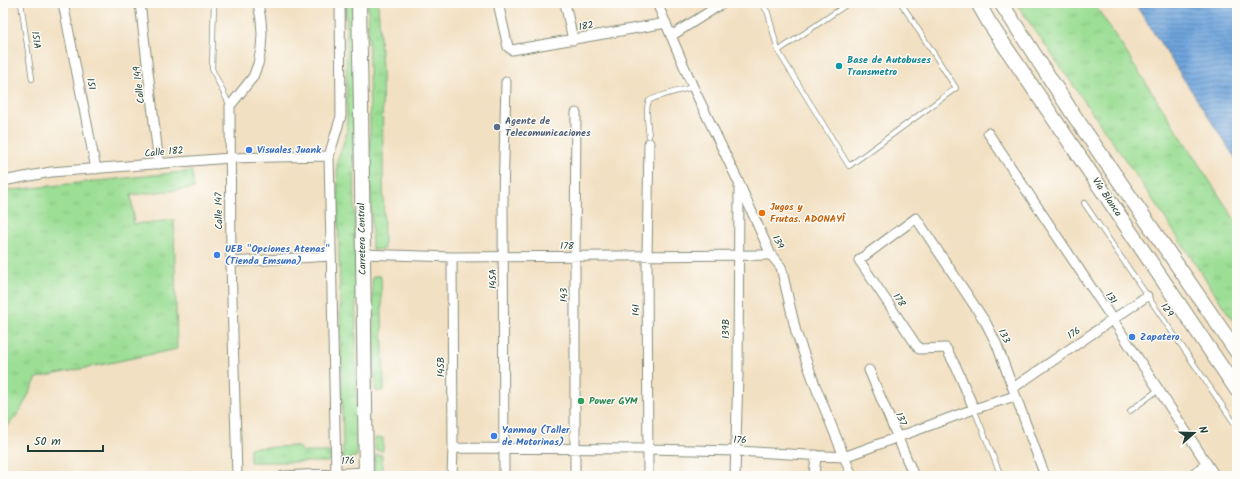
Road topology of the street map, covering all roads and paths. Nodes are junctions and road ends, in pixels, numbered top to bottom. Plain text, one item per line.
1 (21, 3) edge
2 (63, 3) edge
3 (140, 3) edge
4 (214, 3) edge
5 (258, 3) edge
6 (340, 3) edge
7 (359, 3) edge
8 (498, 3) edge
9 (565, 3) edge
10 (657, 3) edge
11 (723, 3) edge
12 (762, 3) edge
13 (849, 3) edge
14 (901, 3) edge
15 (978, 3) edge
16 (1002, 3) edge
17 (666, 23) junction
18 (671, 36) junction
19 (573, 40) junction
20 (778, 51) junction
21 (32, 79) dead end
22 (506, 82) dead end
23 (694, 87) junction
24 (230, 106) junction
25 (576, 113) dead end
26 (988, 133) dead end
27 (649, 140) joint
28 (328, 156) junction
29 (230, 158) junction
30 (159, 164) junction
31 (96, 169) junction
32 (3, 181) edge
33 (739, 183) junction
34 (1084, 203) dead end
35 (916, 218) joint
36 (362, 254) junction
37 (739, 255) junction
38 (772, 255) junction
39 (330, 256) junction
40 (504, 256) junction
41 (647, 256) junction
42 (452, 257) junction
43 (575, 257) junction
44 (231, 262) junction
45 (1147, 296) junction
46 (1113, 320) junction
47 (1237, 352) edge
48 (869, 370) dead end
49 (1158, 390) junction
50 (1237, 390) edge
51 (1014, 392) junction
52 (974, 409) junction
53 (1130, 411) dead end
54 (1237, 427) edge
55 (897, 437) junction
56 (453, 448) junction
57 (503, 448) junction
58 (575, 449) junction
59 (648, 449) junction
60 (736, 451) junction
61 (816, 455) junction
62 (844, 457) junction
63 (1207, 464) junction
64 (336, 474) edge
65 (366, 474) edge
66 (237, 476) edge
67 (283, 476) edge
68 (452, 476) edge
69 (504, 476) edge
70 (575, 476) edge
71 (648, 476) edge
72 (735, 476) edge
73 (814, 476) edge
74 (852, 476) edge
75 (914, 476) edge
76 (1002, 476) edge
77 (1045, 476) edge
78 (1190, 476) edge
79 (1215, 476) edge

1 - 21 lane, 151A
2 - 31 street, 151
3 - 30 street, Calle 149
4 - 24 lane
5 - 24 street
6 - 28 street
7 - 36 main road, Carretera Central
8 - 19 street, 182
9 - 19 street
10 - 17 street, 139
11 - 18 street
12 - 20 lane
13 - 20 lane
14 - 20 lane
15 - 50 main road, Vía Blanca
16 - 47 main road, Vía Blanca
17 - 18 street, 139
17 - 19 street, 182
18 - 23 street, 139
22 - 40 street, 145A
23 - 27 lane
23 - 33 street, 139
24 - 29 street, Calle 147
25 - 43 street, 143
26 - 46 street, 131
27 - 41 street, 141
28 - 29 street, Calle 182
28 - 39 street
29 - 30 street, Calle 182
29 - 44 street, Calle 147
30 - 31 street, Calle 182
31 - 32 street, Calle 182
33 - 37 street, 139B
33 - 38 street, 139
34 - 45 lane, 129
35 - 51 street, 133
35 - 52 street, 178
36 - 42 street, 178
36 - 65 main road, Carretera Central
37 - 38 street, 178
37 - 41 street, 178
37 - 60 street, 139B
38 - 62 street, 139
39 - 44 street
39 - 64 street
40 - 42 street, 178
40 - 43 street, 178
40 - 57 street, 145A
41 - 43 street, 178
41 - 59 street, 141
42 - 56 street, 145B
43 - 58 street, 143
44 - 66 street, Calle 147
45 - 46 street, 176
45 - 54 lane, 129
46 - 49 street, 131
46 - 51 street, 176
48 - 55 street, 137
49 - 53 lane
49 - 63 street, 131
51 - 52 street, 176
51 - 77 street, 133
52 - 55 street, 176
52 - 76 lane
55 - 62 street, 176
55 - 75 street, 137
56 - 57 street, 176
56 - 68 street, 145B
57 - 58 street, 176
57 - 69 street, 145A
58 - 59 street, 176
58 - 70 street, 143
59 - 60 street, 176
59 - 71 street, 141
60 - 61 street, 176
60 - 72 street, 139B
61 - 62 street, 176
61 - 73 street
62 - 74 street, 139
63 - 78 street
63 - 79 street, 131
64 - 65 street, 176
64 - 67 street, 176

